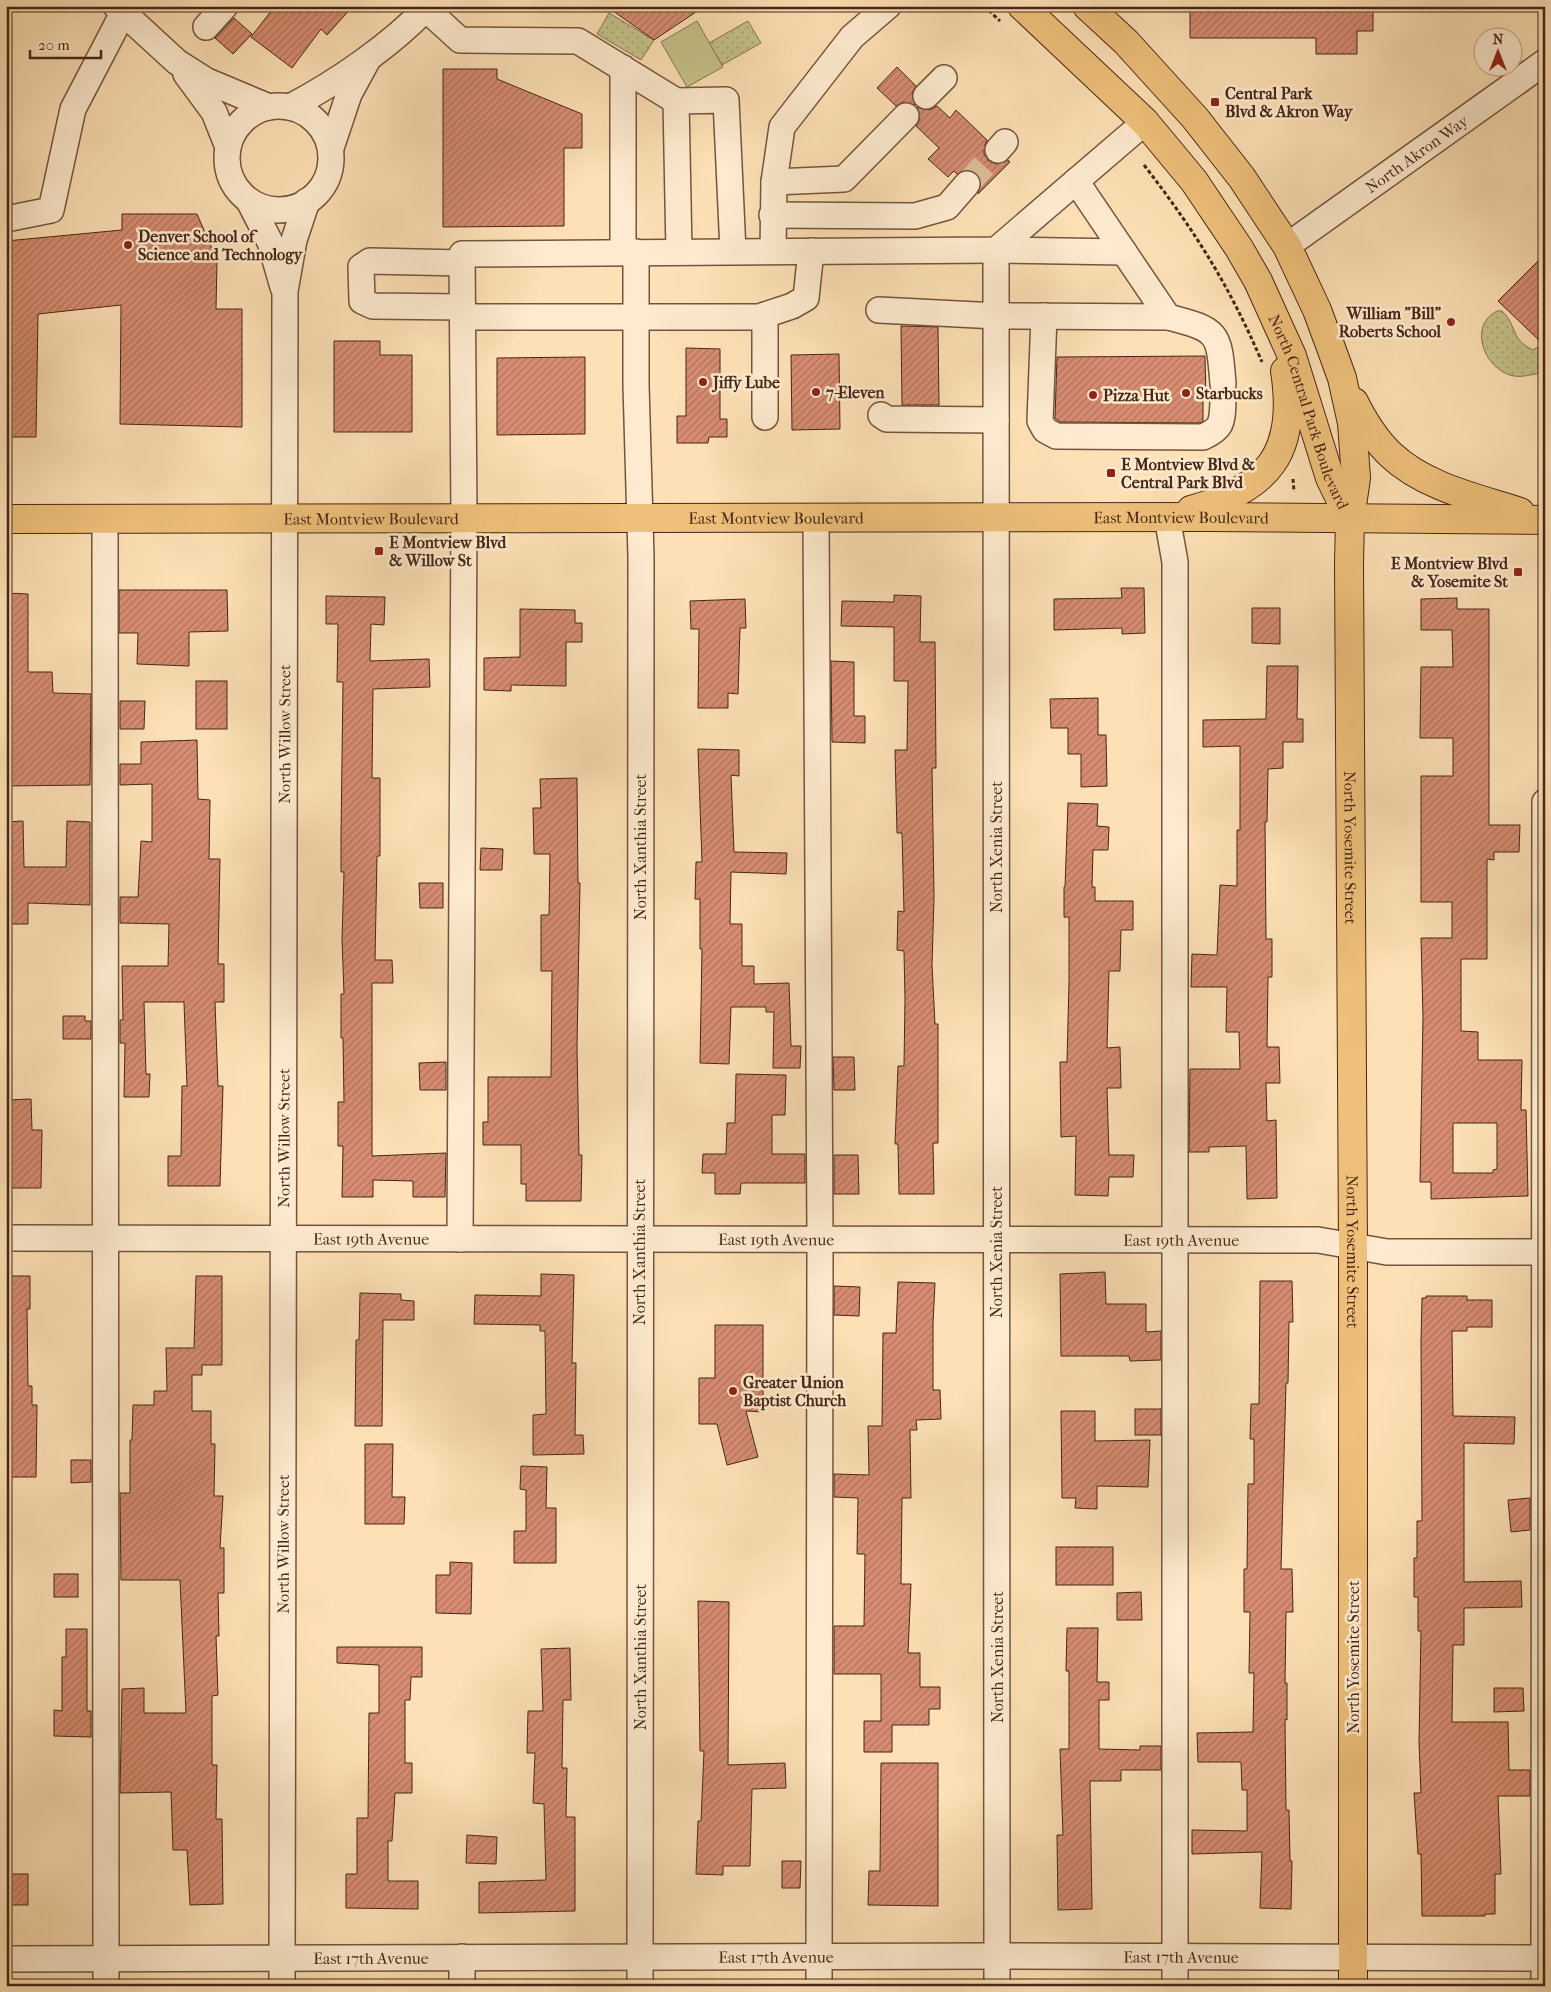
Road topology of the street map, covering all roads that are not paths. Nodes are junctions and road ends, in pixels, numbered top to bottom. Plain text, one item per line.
1 (225, 6) edge
2 (888, 6) edge
3 (1022, 6) edge
4 (1087, 6) edge
5 (427, 8) edge
6 (119, 10) edge
7 (206, 27) dead end
8 (370, 56) junction
9 (177, 62) junction
10 (1545, 62) edge
11 (623, 68) junction
12 (944, 78) dead end
13 (926, 96) dead end
14 (676, 101) junction
15 (280, 106) junction
16 (906, 116) dead end
17 (1145, 122) junction
18 (228, 147) junction
19 (331, 148) junction
20 (1076, 181) junction
21 (774, 182) junction
22 (967, 184) tunnel mouth
23 (249, 201) junction
24 (308, 202) junction
25 (772, 215) junction
26 (6, 219) edge
27 (1287, 246) junction
28 (996, 250) junction
29 (733, 251) junction
30 (773, 251) junction
31 (811, 251) junction
32 (630, 252) junction
33 (679, 252) junction
34 (1124, 252) junction
35 (462, 263) junction
36 (285, 291) junction
37 (879, 310) dead end
38 (463, 312) junction
39 (765, 315) junction
40 (997, 316) junction
41 (1044, 316) junction
42 (1168, 317) junction
43 (636, 318) junction
44 (1276, 318) junction
45 (1342, 378) junction
46 (881, 415) dead end
47 (765, 417) dead end
48 (996, 420) junction
49 (285, 518) junction
50 (464, 518) junction
51 (640, 518) junction
52 (816, 518) junction
53 (996, 518) junction
54 (1167, 518) junction
55 (6, 519) edge
56 (105, 519) junction
57 (1350, 519) junction
58 (1545, 520) edge
59 (1545, 802) edge
60 (6, 1238) edge
61 (105, 1238) junction
62 (284, 1238) junction
63 (639, 1238) junction
64 (820, 1238) junction
65 (996, 1238) junction
66 (460, 1239) junction
67 (1177, 1239) junction
68 (1353, 1247) junction
69 (1544, 1252) edge
70 (640, 1956) junction
71 (819, 1956) junction
72 (997, 1956) junction
73 (462, 1957) junction
74 (1175, 1957) junction
75 (282, 1958) junction
76 (1353, 1958) junction
77 (1544, 1958) edge
78 (106, 1959) junction
79 (6, 1960) edge
80 (106, 1986) edge
81 (282, 1986) edge
82 (462, 1986) edge
83 (640, 1986) edge
84 (819, 1986) edge
85 (997, 1986) edge
86 (1175, 1986) edge
87 (1353, 1986) edge
88 (1544, 1986) edge

1 - 7 street
2 - 21 street
3 - 17 main road, North Central Park Boulevard
4 - 27 main road, North Central Park Boulevard
5 - 8 street
5 - 11 street
6 - 9 street
6 - 26 street
8 - 15 street
8 - 19 street
9 - 15 street
9 - 18 street
10 - 27 street, North Akron Way
11 - 14 street
11 - 32 street, North Xanthia Street
12 - 13 street
14 - 29 street
14 - 33 street
15 - 18 street
15 - 19 street
16 - 21 street
17 - 20 street
17 - 44 main road, North Central Park Boulevard
18 - 23 street
19 - 24 street
20 - 28 street
20 - 34 street
21 - 25 street
22 - 25 street
23 - 24 street
23 - 36 street, North Willow Street
24 - 36 street, North Willow Street
25 - 30 street
27 - 45 main road, North Central Park Boulevard
28 - 31 street
28 - 34 street
28 - 40 street, North Xenia Street
29 - 30 street
29 - 33 street
30 - 31 street
31 - 39 street
32 - 33 street
32 - 35 street
32 - 43 street, North Xanthia Street
34 - 42 street
35 - 38 street
35 - 38 street
36 - 49 street, North Willow Street
37 - 40 street
38 - 43 street
38 - 50 street
39 - 43 street
39 - 47 street
40 - 41 street
40 - 48 street, North Xenia Street
41 - 42 street
41 - 42 street
43 - 51 street, North Xanthia Street
44 - 54 main road
44 - 57 main road, North Central Park Boulevard
45 - 57 main road, North Central Park Boulevard
45 - 58 main road
46 - 48 street
48 - 53 street, North Xenia Street
49 - 50 main road, East Montview Boulevard
49 - 56 main road, East Montview Boulevard
49 - 62 street, North Willow Street
50 - 51 main road, East Montview Boulevard
50 - 66 street
51 - 52 main road, East Montview Boulevard
51 - 63 street, North Xanthia Street
52 - 53 main road, East Montview Boulevard
52 - 64 street
53 - 54 main road, East Montview Boulevard
53 - 65 street, North Xenia Street
54 - 57 main road, East Montview Boulevard
54 - 67 street
55 - 56 main road, East Montview Boulevard
56 - 61 street
57 - 58 main road, East Montview Boulevard
57 - 68 main road, North Yosemite Street
59 - 69 street
60 - 61 street, East 19th Avenue
61 - 62 street, East 19th Avenue
61 - 78 street
62 - 66 street, East 19th Avenue
62 - 75 street, North Willow Street
63 - 64 street, East 19th Avenue
63 - 66 street, East 19th Avenue
63 - 70 street, North Xanthia Street
64 - 65 street, East 19th Avenue
64 - 71 street
65 - 67 street, East 19th Avenue
65 - 72 street, North Xenia Street
67 - 68 street, East 19th Avenue
67 - 74 street
68 - 69 street, East 19th Avenue
68 - 76 main road, North Yosemite Street
69 - 77 street
70 - 71 street, East 17th Avenue
70 - 73 street, East 17th Avenue
70 - 83 street, North Xanthia Street
71 - 72 street, East 17th Avenue
71 - 84 street
72 - 74 street, East 17th Avenue
72 - 85 street, North Xenia Street
73 - 75 street, East 17th Avenue
73 - 82 street
74 - 76 street, East 17th Avenue
74 - 86 street
75 - 78 street, East 17th Avenue
75 - 81 street, North Willow Street
76 - 77 street, East 17th Avenue
76 - 87 main road, North Yosemite Street
77 - 88 street
78 - 79 street, East 17th Avenue
78 - 80 street

